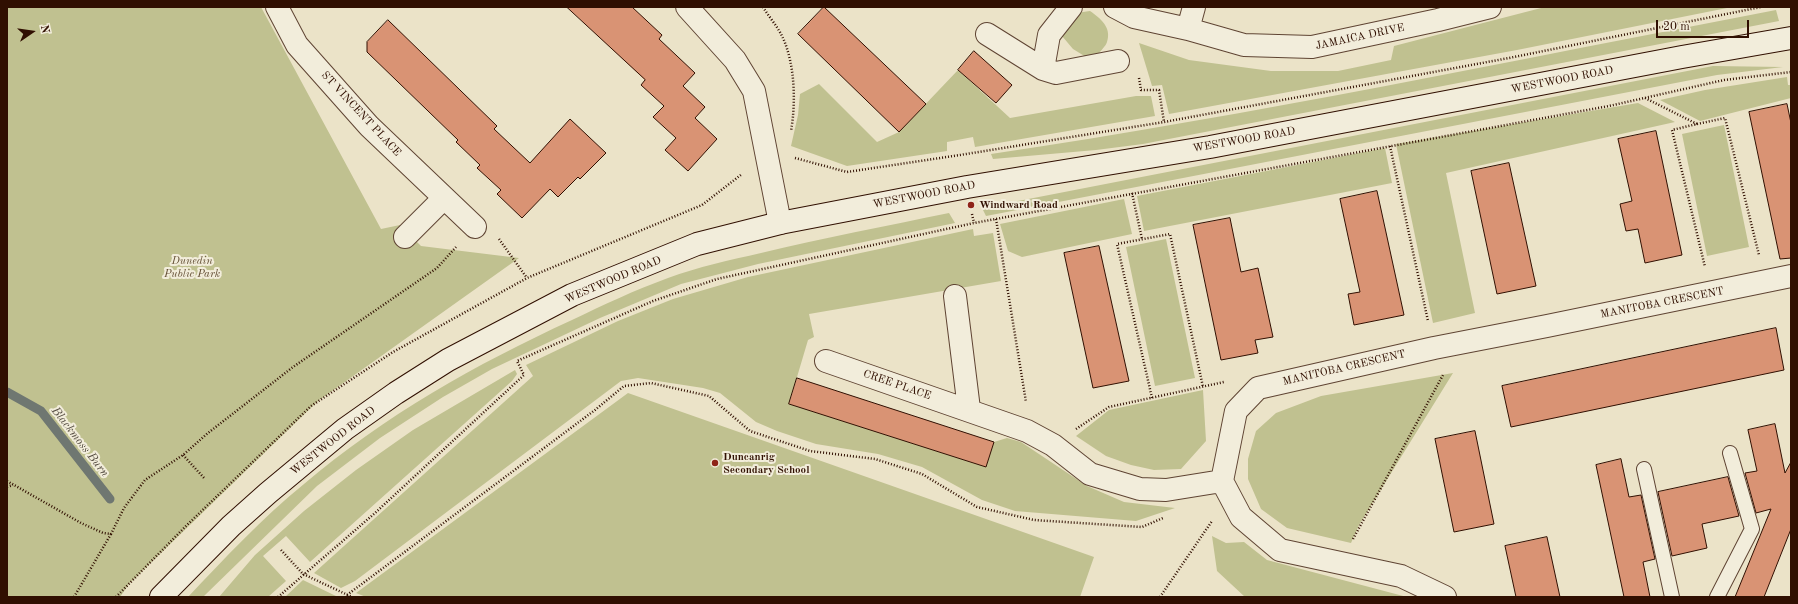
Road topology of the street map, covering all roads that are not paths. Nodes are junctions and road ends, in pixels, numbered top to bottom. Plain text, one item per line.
1 (277, 7) edge
2 (687, 7) edge
3 (1071, 7) edge
4 (1115, 7) edge
5 (1194, 7) edge
6 (1490, 7) edge
7 (1188, 29) junction
8 (987, 34) dead end
9 (1791, 38) edge
10 (1118, 61) dead end
11 (1043, 69) junction
12 (444, 198) junction
13 (780, 223) junction
14 (474, 227) road end
15 (405, 237) dead end
16 (1791, 276) edge
17 (955, 296) dead end
18 (826, 361) dead end
19 (968, 410) junction
20 (1730, 453) dead end
21 (1644, 469) dead end
22 (1222, 481) junction
23 (161, 597) edge
24 (1445, 597) edge
25 (1672, 597) edge
26 (1717, 597) edge

1 - 12 street, ST VINCENT PLACE
2 - 13 street
3 - 11 street
4 - 7 street, JAMAICA DRIVE
5 - 7 street
6 - 7 street, JAMAICA DRIVE
8 - 11 street
9 - 13 street, WESTWOOD ROAD
10 - 11 street
12 - 14 street, ST VINCENT PLACE
12 - 15 street
13 - 23 street, WESTWOOD ROAD
16 - 22 street, MANITOBA CRESCENT
17 - 19 street
18 - 19 street, CREE PLACE
19 - 22 street, CREE PLACE
20 - 26 lane
21 - 25 lane
22 - 24 street

